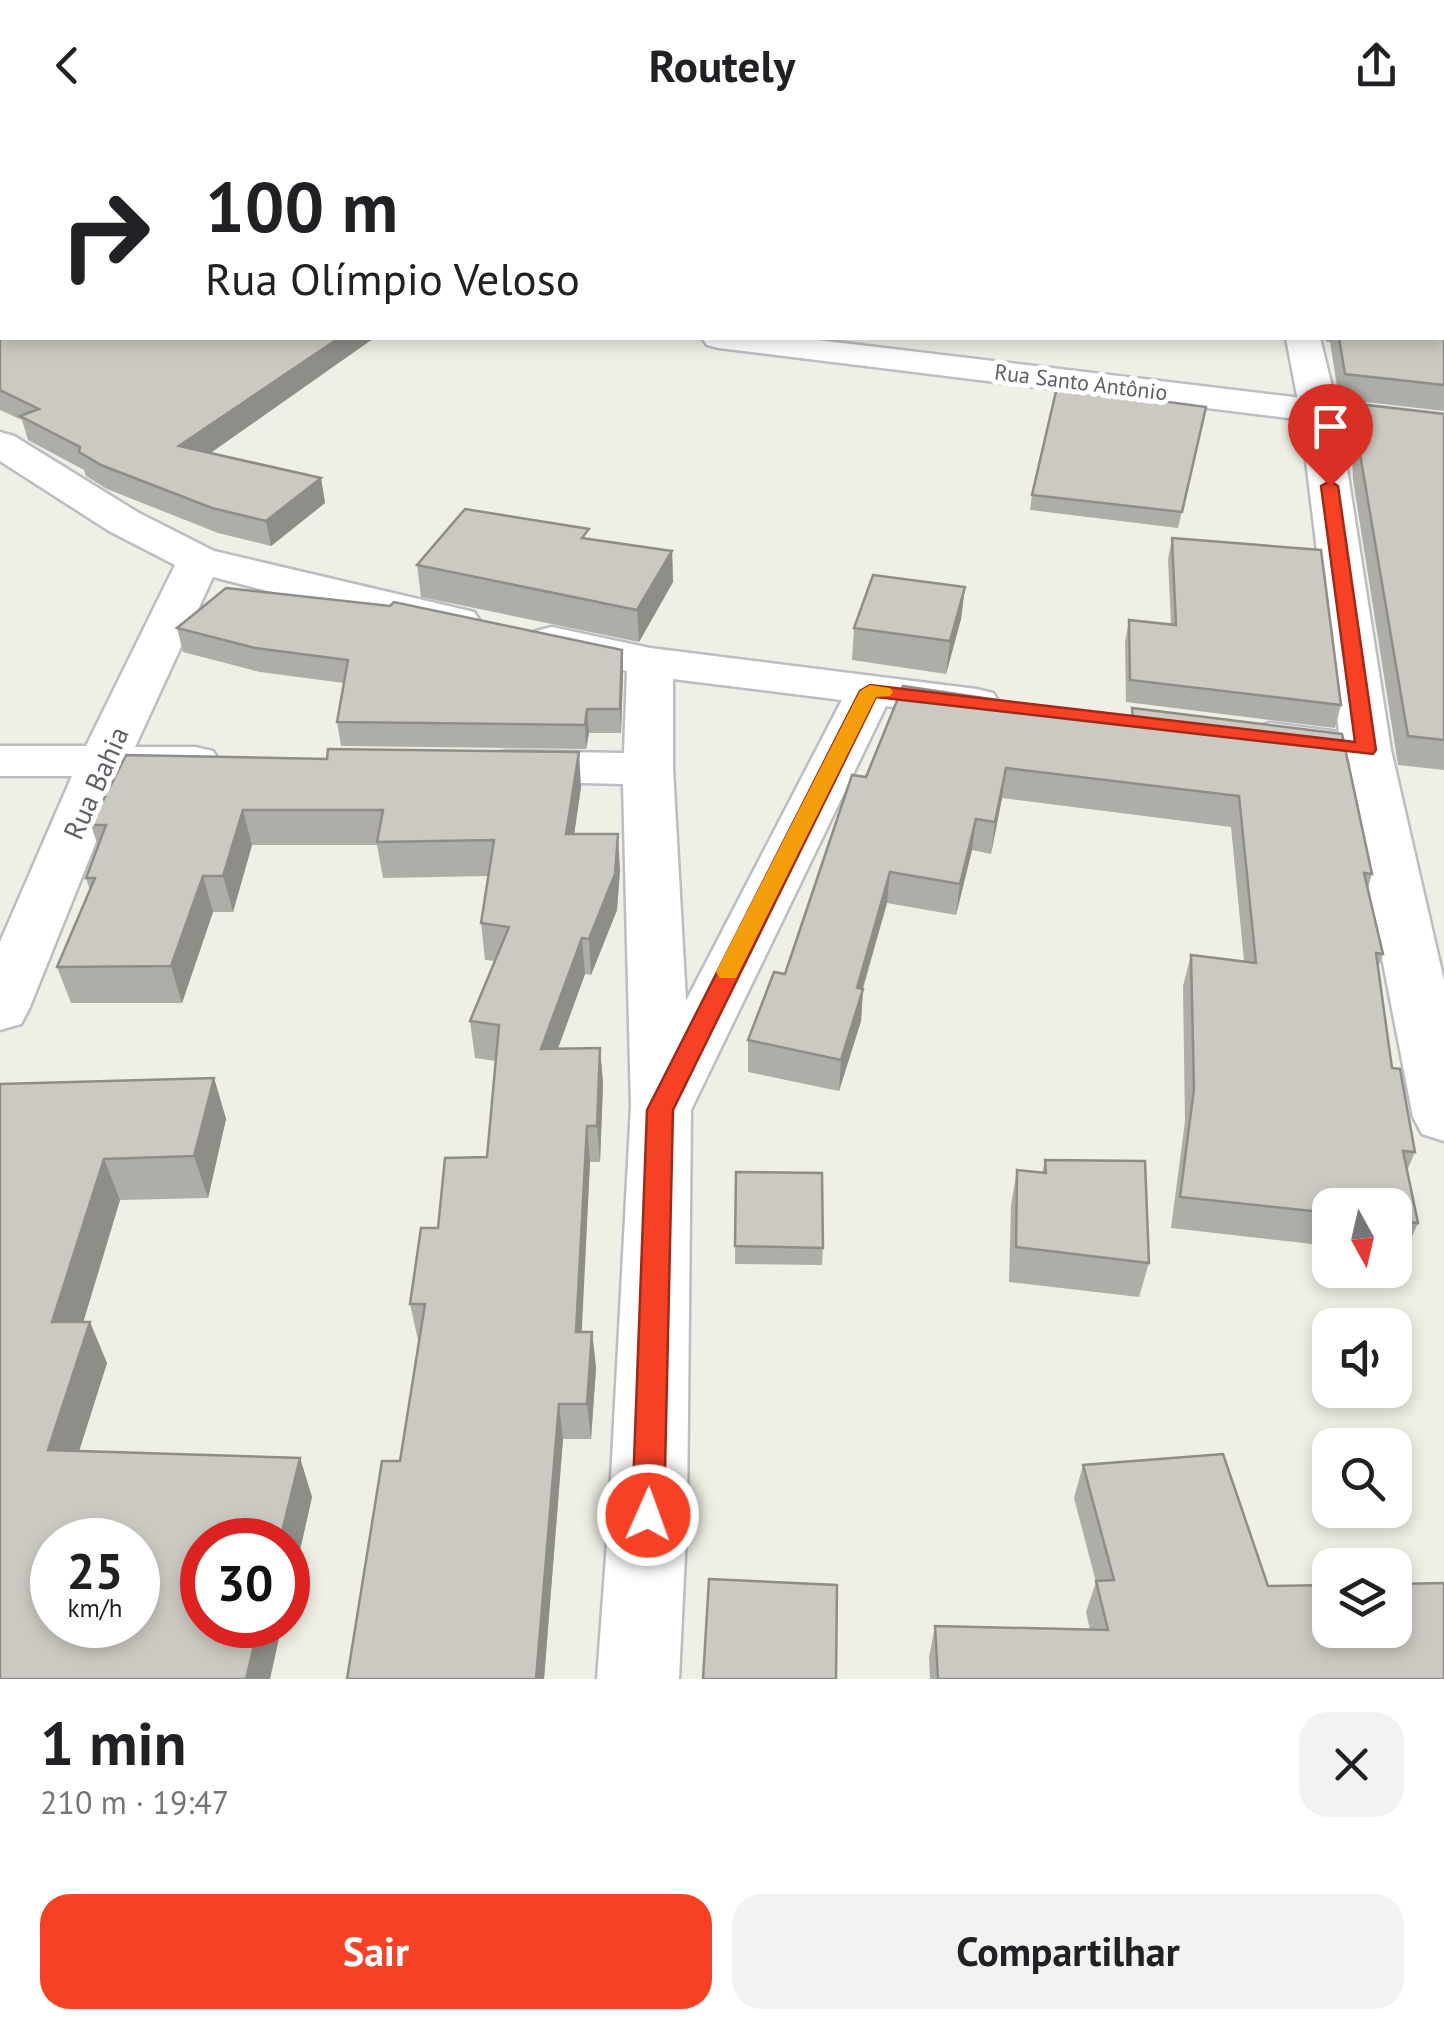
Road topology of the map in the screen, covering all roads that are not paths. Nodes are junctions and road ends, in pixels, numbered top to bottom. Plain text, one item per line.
1 (735, 340) edge
2 (1303, 340) edge
3 (1319, 411) junction
4 (1444, 426) edge
5 (0, 444) edge
6 (200, 560) junction
7 (650, 662) junction
8 (870, 691) junction
9 (1009, 707) edge
10 (1227, 733) edge
11 (1366, 750) junction
12 (104, 760) junction
13 (0, 761) edge
14 (240, 762) edge
15 (454, 766) edge
16 (648, 768) junction
17 (1428, 983) edge
18 (0, 1009) edge
19 (660, 1110) junction
20 (1444, 1117) edge
21 (638, 1679) edge

1 - 3 street, Rua Santo Antônio
2 - 3 street
3 - 4 street, Rua Santo Antônio
3 - 11 street
5 - 6 street
6 - 7 street
6 - 12 street, Rua Bahia
7 - 8 street
7 - 16 street
8 - 9 street
8 - 19 street
10 - 11 street
11 - 17 street
12 - 13 street
12 - 14 street
12 - 18 street, Rua Bahia
15 - 16 street
16 - 19 street
17 - 20 street
19 - 21 street

